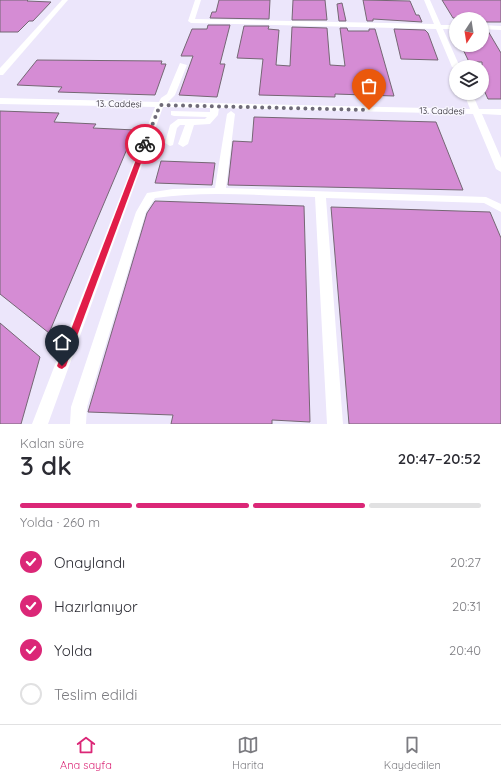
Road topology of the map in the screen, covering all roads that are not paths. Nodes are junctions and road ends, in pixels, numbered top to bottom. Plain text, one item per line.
1 (65, 0) edge
2 (198, 0) edge
3 (427, 0) edge
4 (439, 27) junction
5 (449, 27) edge
6 (489, 28) edge
7 (501, 28) edge
8 (453, 60) edge
9 (183, 65) dead end
10 (0, 73) edge
11 (471, 100) edge
12 (0, 101) edge
13 (161, 105) junction
14 (214, 111) junction
15 (476, 112) junction
16 (501, 112) edge
17 (174, 113) dead end
18 (230, 114) dead end
19 (190, 122) junction
20 (170, 143) dead end
21 (183, 144) dead end
22 (501, 168) edge
23 (220, 191) junction
24 (320, 195) junction
25 (501, 209) edge
26 (40, 424) edge
27 (78, 424) edge
28 (335, 424) edge

1 - 10 street
2 - 4 street
3 - 4 street
4 - 5 street
4 - 8 street
6 - 7 street
9 - 13 street
11 - 15 street
12 - 13 street, 13. Caddesi
13 - 14 street, 13. Caddesi
13 - 26 street
14 - 15 street, 13. Caddesi
14 - 17 street
14 - 19 street
15 - 16 street, 13. Caddesi
15 - 22 street
18 - 23 street
19 - 20 street
19 - 21 street
23 - 24 street
23 - 27 street
24 - 25 street
24 - 28 street

